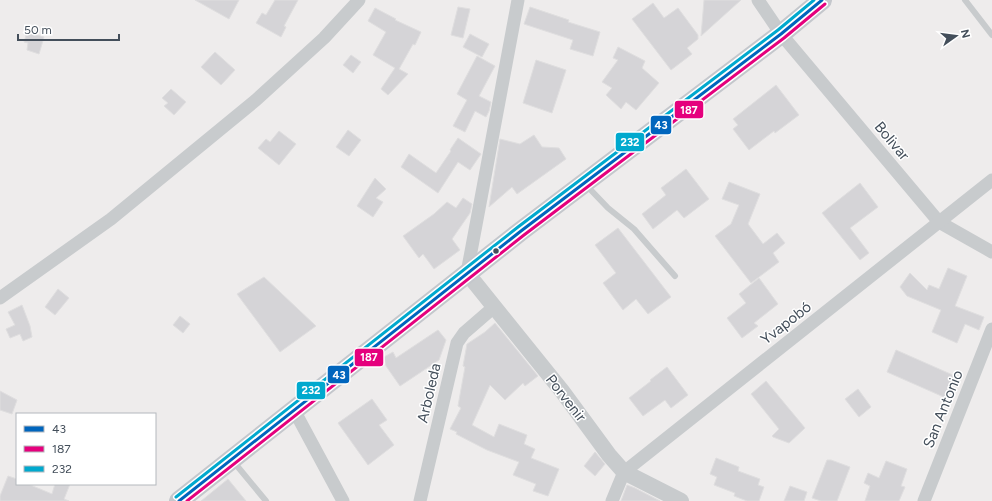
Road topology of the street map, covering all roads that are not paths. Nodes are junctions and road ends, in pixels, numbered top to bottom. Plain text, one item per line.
1 (359, 0) edge
2 (518, 0) edge
3 (758, 0) edge
4 (822, 0) edge
5 (965, 0) edge
6 (781, 34) junction
7 (992, 35) edge
8 (992, 180) edge
9 (584, 183) junction
10 (939, 222) junction
11 (992, 252) edge
12 (467, 273) junction
13 (675, 276) dead end
14 (0, 298) edge
15 (494, 307) junction
16 (992, 329) edge
17 (294, 410) junction
18 (232, 459) junction
19 (624, 472) junction
20 (179, 501) edge
21 (266, 501) edge
22 (343, 501) edge
23 (420, 501) edge
24 (612, 501) edge
25 (681, 501) edge
26 (924, 501) edge

1 - 14 street
2 - 12 street
3 - 6 street, Bolivar
4 - 6 main road
5 - 7 lane
6 - 9 main road
6 - 10 street, Bolivar
8 - 10 street, Yvapobó
9 - 12 main road
9 - 13 lane
10 - 11 street, Bolivar
10 - 19 street, Yvapobó
12 - 15 street, Porvenir
12 - 17 main road
15 - 19 street, Porvenir
15 - 23 street, Arboleda
16 - 26 street, San Antonio
17 - 18 main road
17 - 22 street
18 - 20 main road
18 - 21 lane
19 - 24 street, Yvapobó
19 - 25 street, Porvenir

